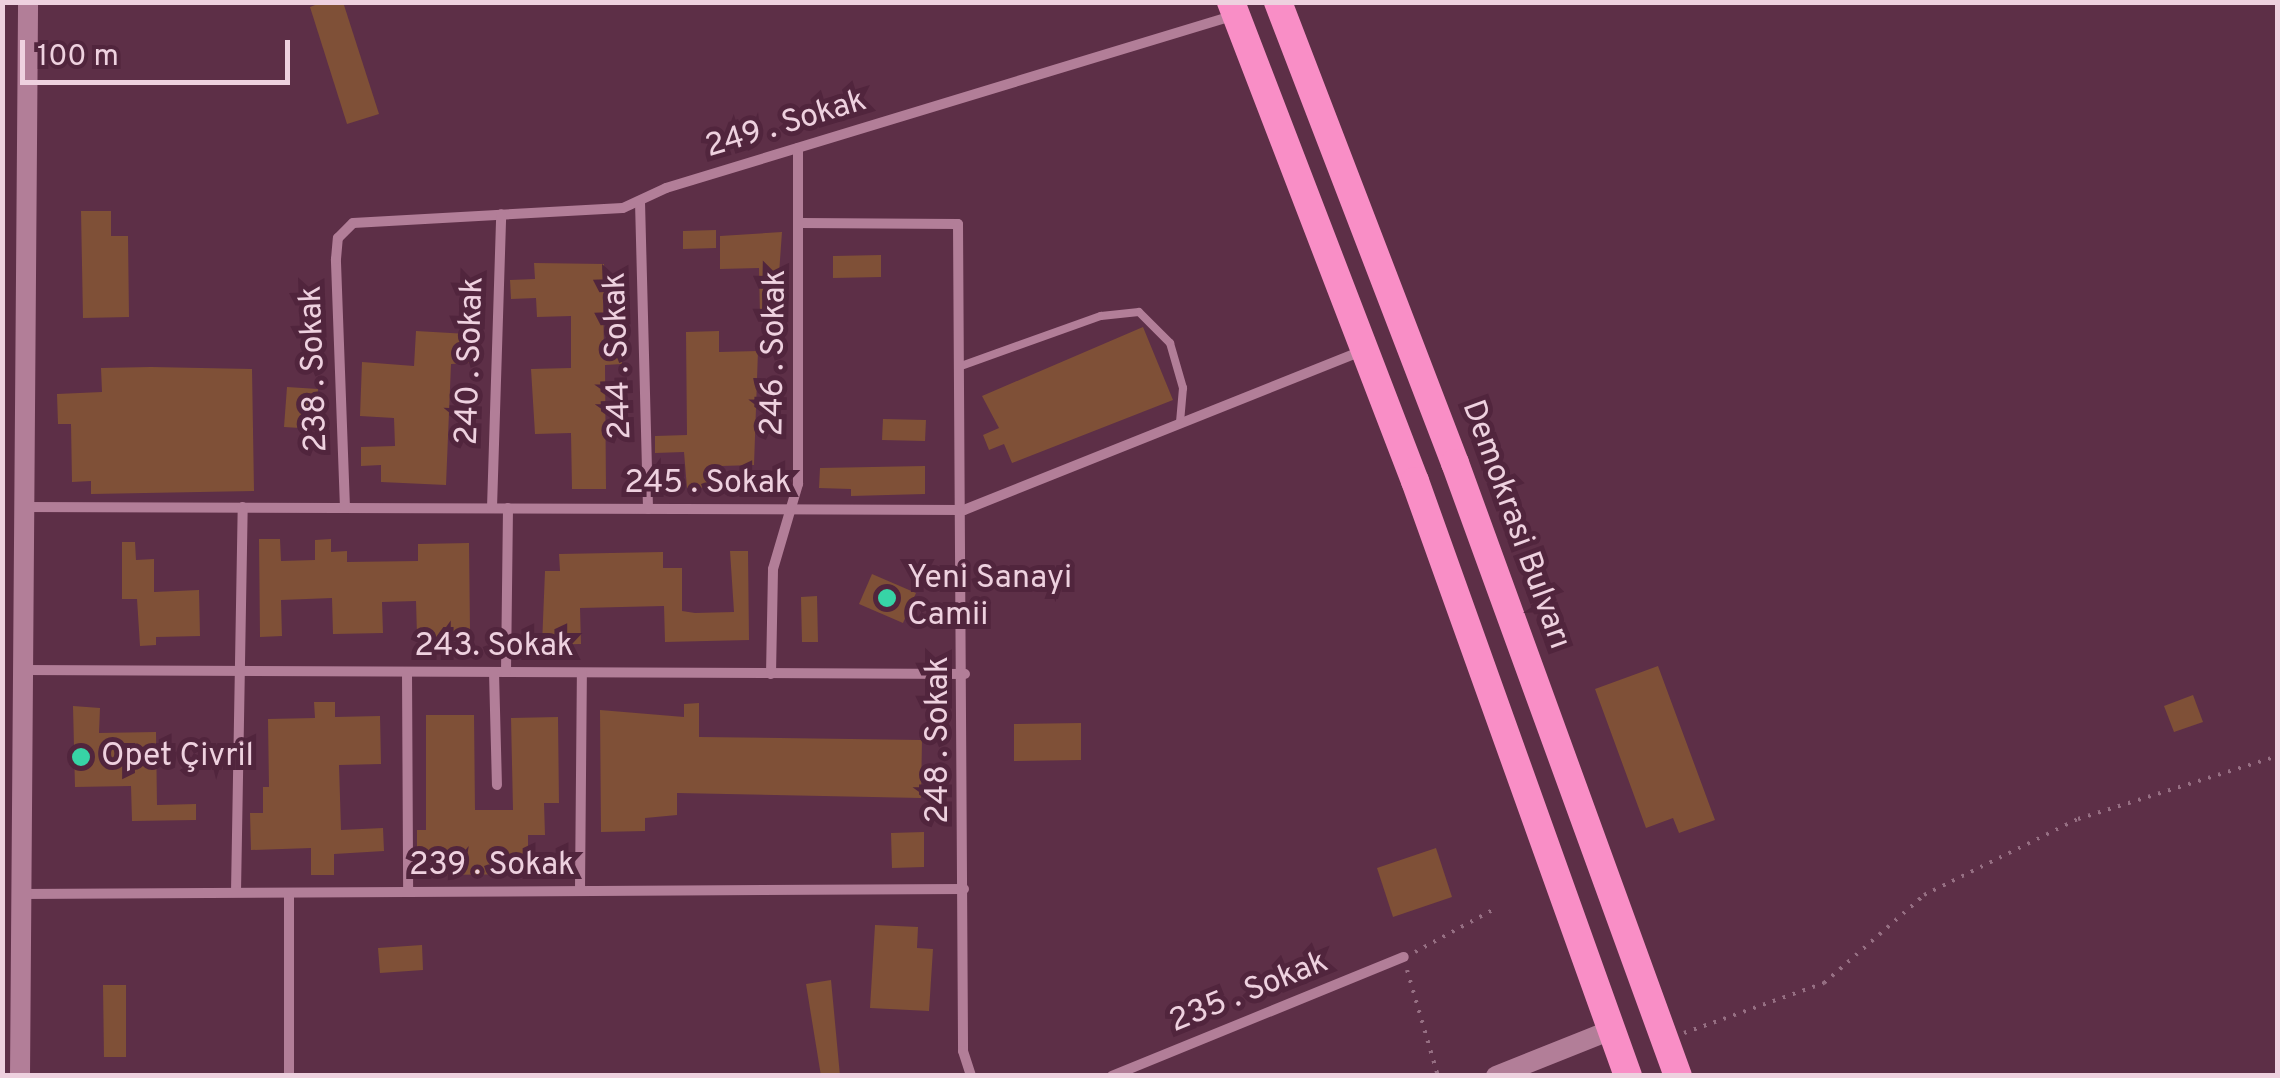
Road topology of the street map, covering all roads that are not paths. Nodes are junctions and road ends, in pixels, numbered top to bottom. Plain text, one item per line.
1 (28, 2) edge
2 (1278, 2) edge
3 (1234, 8) edge
4 (798, 148) junction
5 (640, 202) junction
6 (501, 214) junction
7 (801, 223) junction
8 (344, 230) joint
9 (1362, 351) junction
10 (962, 366) junction
11 (1180, 423) junction
12 (23, 507) junction
13 (243, 507) junction
14 (345, 508) junction
15 (492, 508) junction
16 (508, 508) junction
17 (648, 509) junction
18 (792, 509) junction
19 (964, 510) junction
20 (22, 670) junction
21 (240, 670) junction
22 (407, 672) junction
23 (500, 672) junction
24 (582, 673) junction
25 (772, 674) junction
26 (965, 674) junction
27 (497, 785) dead end
28 (964, 889) junction
29 (580, 890) junction
30 (408, 891) junction
31 (236, 892) junction
32 (289, 893) junction
33 (22, 894) junction
34 (1404, 957) road end
35 (1611, 1030) junction
36 (20, 1076) edge
37 (289, 1076) edge
38 (970, 1076) edge
39 (1112, 1076) edge
40 (1496, 1076) edge
41 (1628, 1076) edge
42 (1678, 1076) edge

1 - 12 main road
2 - 42 highway, Demokrasi Bulvarı
3 - 4 street, 249 . Sokak
3 - 9 highway
4 - 5 street, 249 . Sokak
4 - 7 street, 246 . Sokak
5 - 6 street, 249 . Sokak
5 - 17 street, 244 . Sokak
6 - 8 street, 249 . Sokak
6 - 15 street, 240 . Sokak
7 - 10 street, 248 . Sokak
7 - 18 street, 246 . Sokak
8 - 14 street, 238 . Sokak
9 - 11 street, 245 . Sokak
9 - 35 highway
10 - 11 lane
10 - 19 street, 248 . Sokak
11 - 19 street, 245 . Sokak
12 - 13 street, 245 . Sokak
12 - 20 main road
13 - 14 street, 245 . Sokak
13 - 21 street
14 - 15 street, 245 . Sokak
15 - 16 street, 245 . Sokak
16 - 17 street, 245 . Sokak
16 - 23 street
17 - 18 street, 245 . Sokak
18 - 19 street, 245 . Sokak
18 - 25 street, 246 . Sokak
19 - 26 street, 248 . Sokak
20 - 21 street, 243. Sokak
20 - 33 main road
21 - 22 street, 243. Sokak
21 - 31 street
22 - 23 street, 243. Sokak
22 - 30 street
23 - 24 street, 243. Sokak
23 - 27 street
24 - 25 street, 243. Sokak
24 - 29 street
25 - 26 street, 243. Sokak
26 - 28 street, 248 . Sokak
28 - 29 street, 239 . Sokak
28 - 38 street, 248 . Sokak
29 - 30 street, 239 . Sokak
30 - 32 street, 239 . Sokak
31 - 32 street, 239 . Sokak
31 - 33 street, 239 . Sokak
32 - 37 street
33 - 36 main road
34 - 39 street, 235 . Sokak
35 - 40 main road
35 - 41 highway

